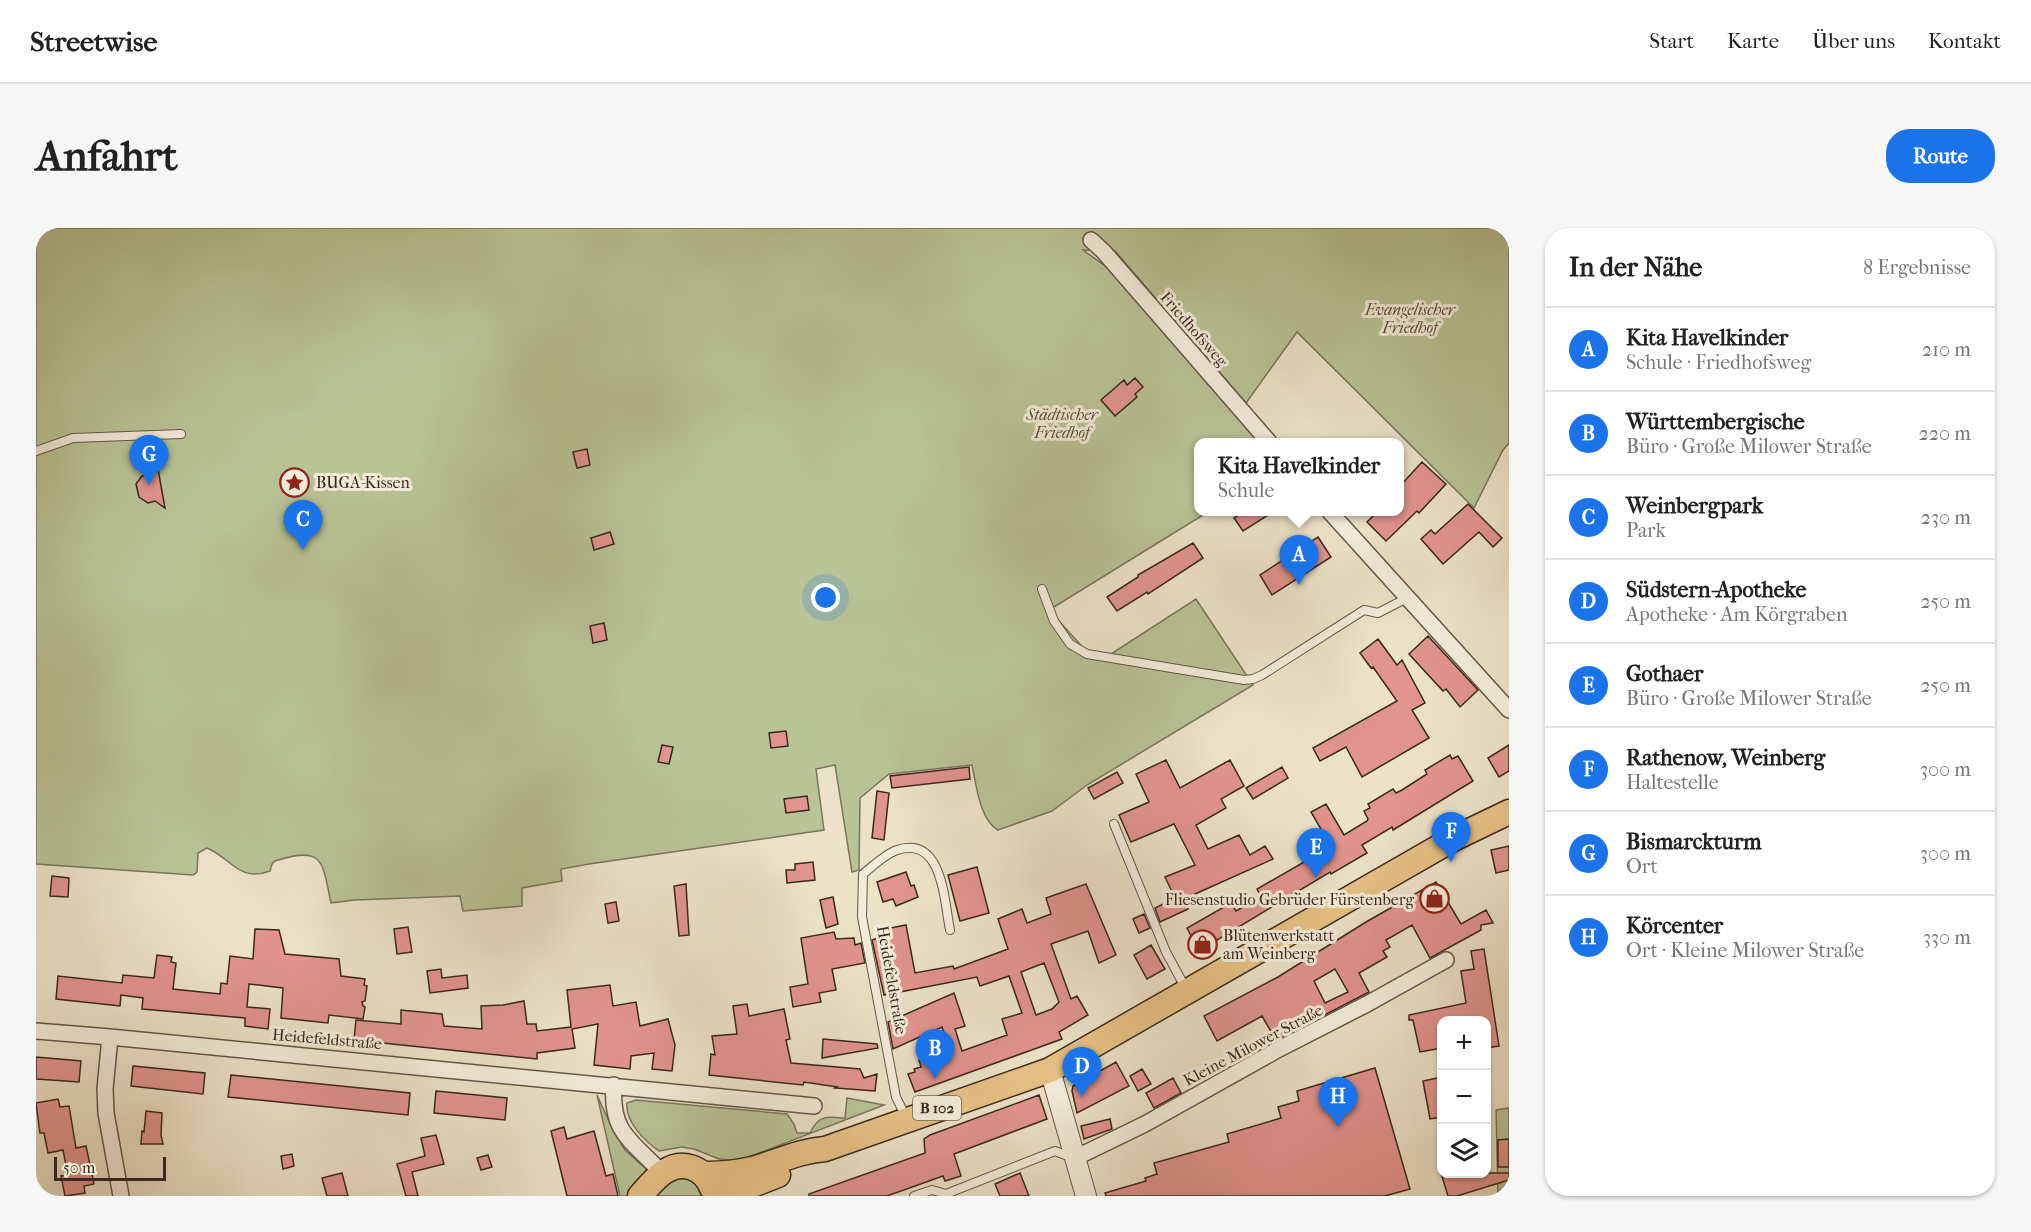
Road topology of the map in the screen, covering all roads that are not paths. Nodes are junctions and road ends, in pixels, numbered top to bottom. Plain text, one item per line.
1 (1091, 240) dead end
2 (181, 434) dead end
3 (1266, 438) edge
4 (36, 451) edge
5 (1334, 516) edge
6 (1042, 589) dead end
7 (1407, 598) junction
8 (1509, 710) edge
9 (1509, 812) edge
10 (1114, 824) dead end
11 (950, 930) dead end
12 (1446, 960) dead end
13 (1187, 991) junction
14 (36, 1031) edge
15 (110, 1037) junction
16 (1050, 1070) junction
17 (614, 1085) junction
18 (814, 1106) dead end
19 (907, 1119) junction
20 (825, 1149) junction
21 (1075, 1158) junction
22 (662, 1173) junction
23 (709, 1185) edge
24 (121, 1196) edge
25 (639, 1196) edge
26 (725, 1196) edge
27 (914, 1196) edge
28 (1086, 1196) edge

1 - 3 street, Friedhofsweg
2 - 4 lane
5 - 7 street
6 - 7 lane
7 - 8 street
9 - 13 main road, B 102
10 - 13 lane
11 - 19 lane, Heidefeldstraße
12 - 21 street, Kleine Milower Straße
13 - 16 main road, B 102
14 - 15 street, Heidefeldstraße
15 - 17 street, Heidefeldstraße
15 - 24 street
16 - 19 main road, B 102
16 - 21 street
17 - 18 street, Heidefeldstraße
17 - 22 street
19 - 20 main road, B 102
20 - 23 main road, B 102
20 - 26 main road, B 102
21 - 27 lane
21 - 28 street
22 - 23 main road, B 102
22 - 25 main road

